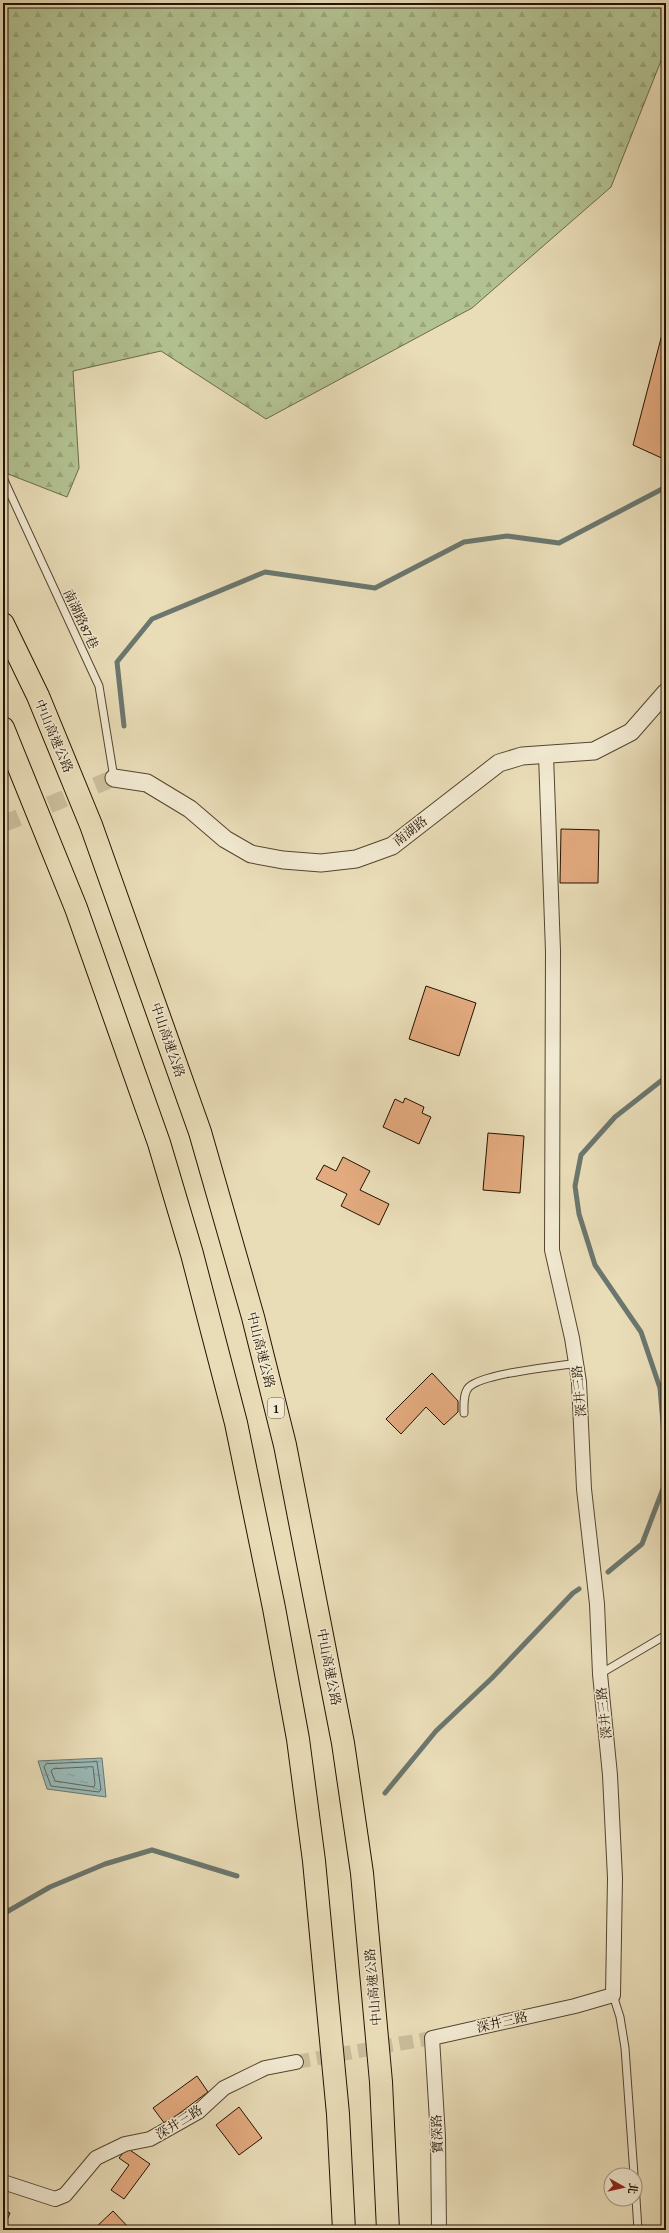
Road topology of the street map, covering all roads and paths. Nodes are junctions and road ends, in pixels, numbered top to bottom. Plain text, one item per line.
1 (3, 478) edge
2 (3, 624) edge
3 (666, 692) edge
4 (3, 728) edge
5 (546, 755) junction
6 (114, 778) joint
7 (577, 1363) junction
8 (464, 1413) dead end
9 (666, 1635) edge
10 (600, 1674) junction
11 (612, 1995) junction
12 (432, 2038) joint
13 (296, 2062) tunnel mouth
14 (633, 2167) edge
15 (3, 2182) edge
16 (637, 2207) edge
17 (344, 2230) edge
18 (388, 2230) edge
19 (439, 2230) edge
20 (638, 2230) edge

1 - 6 lane, 南湖路87巷
2 - 18 highway, 中山高速公路 / 1
3 - 5 street, 南湖路
4 - 17 highway
5 - 6 street, 南湖路
5 - 7 street, 深井三路
7 - 8 lane
7 - 10 street, 深井三路
9 - 10 lane
10 - 11 street, 深井三路
11 - 12 street, 深井三路
11 - 14 lane
12 - 19 street, 寶深路
13 - 15 street, 深井三路
16 - 20 lane

